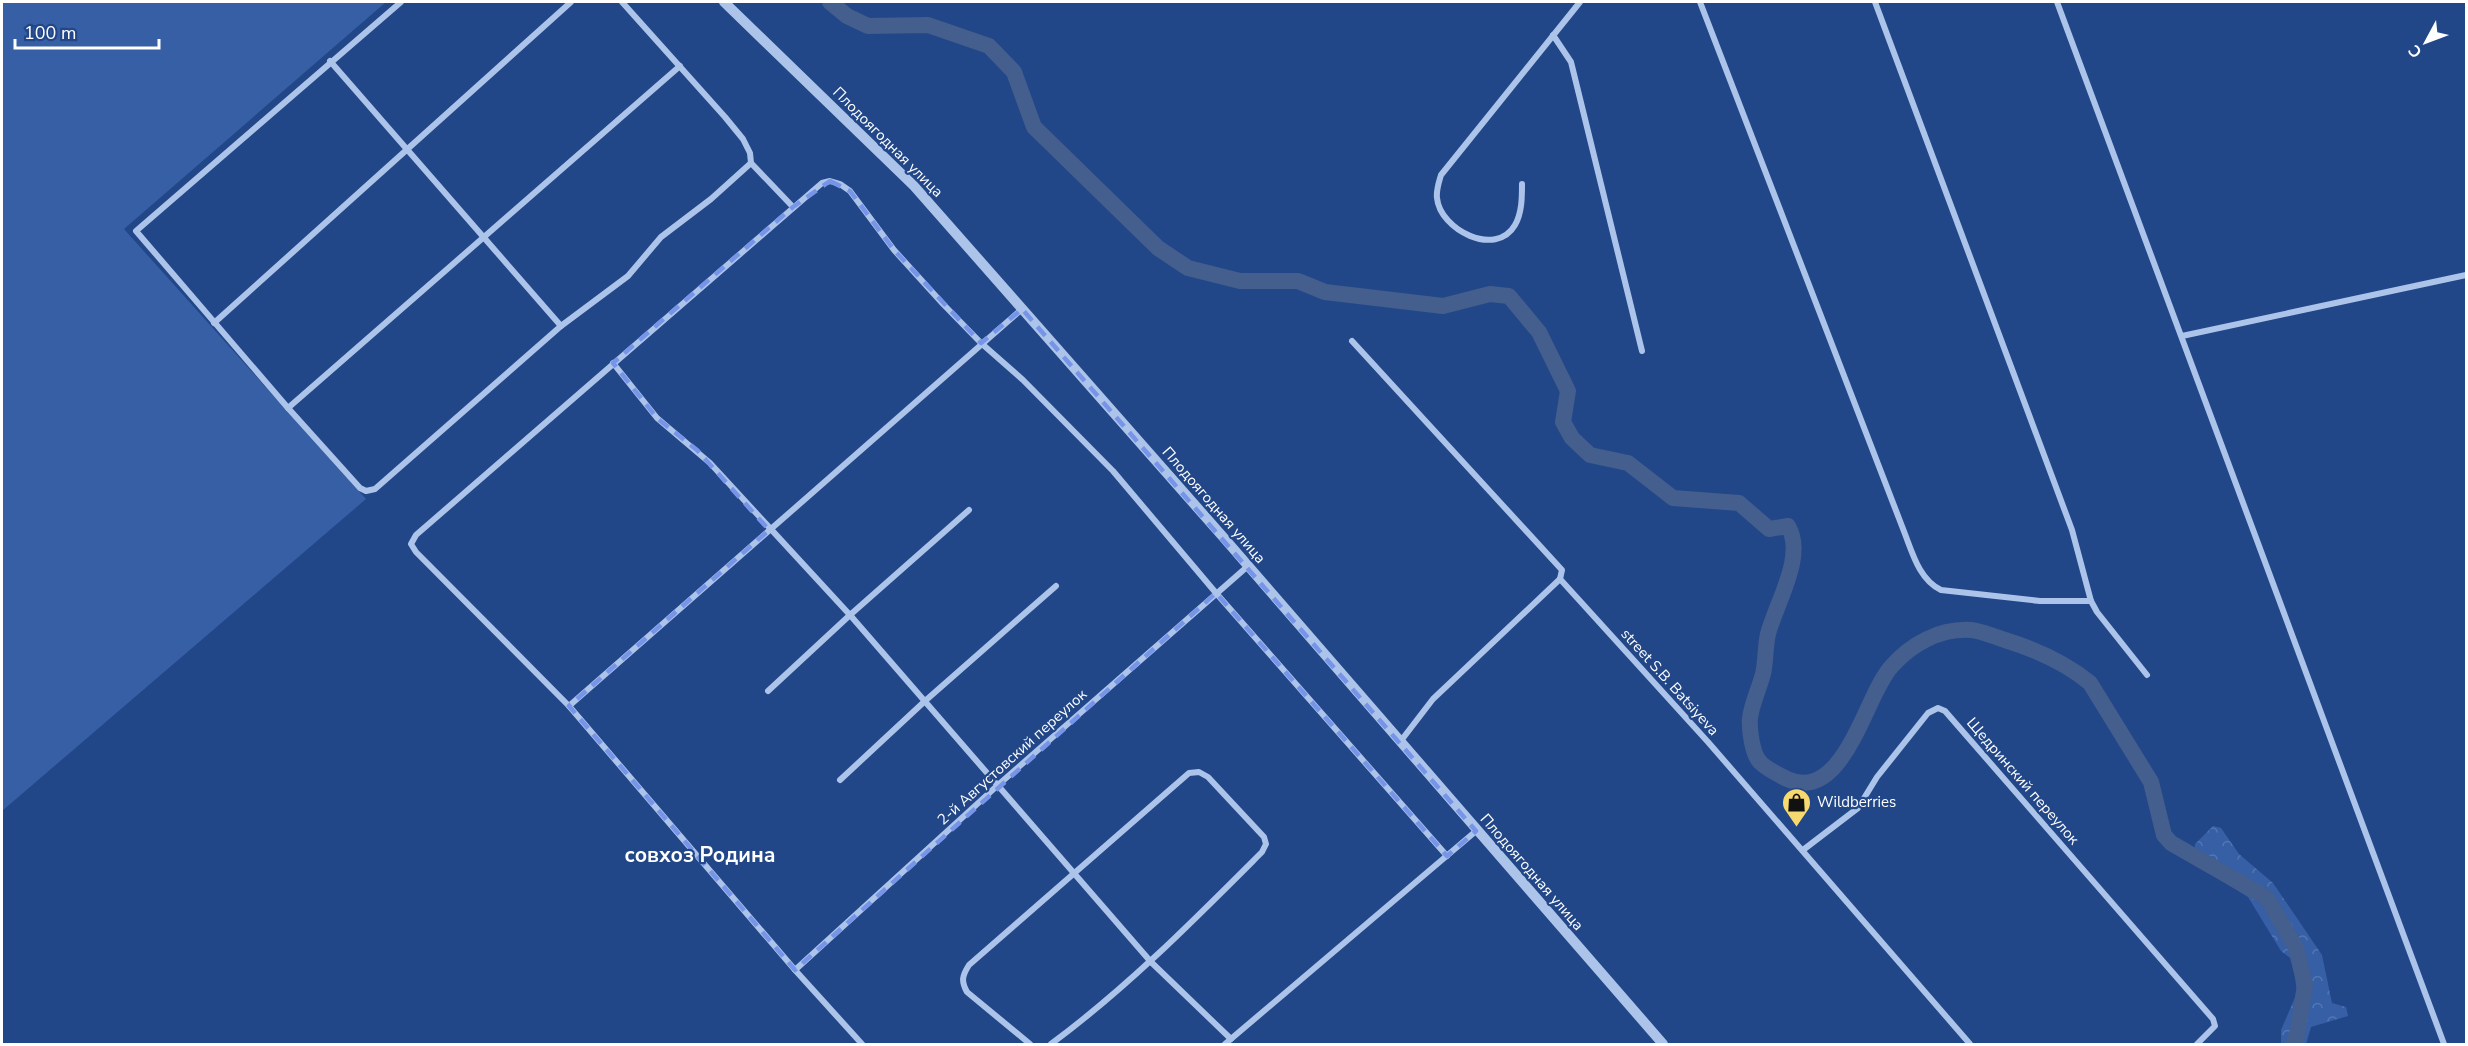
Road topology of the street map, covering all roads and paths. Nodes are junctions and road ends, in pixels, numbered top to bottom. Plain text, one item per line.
1 (401, 2) edge
2 (571, 2) edge
3 (622, 2) edge
4 (724, 2) edge
5 (1580, 2) edge
6 (1701, 2) edge
7 (1875, 2) edge
8 (2057, 2) edge
9 (1553, 35) junction
10 (330, 61) junction
11 (680, 66) junction
12 (407, 149) junction
13 (751, 163) junction
14 (1522, 183) dead end
15 (793, 207) junction
16 (484, 237) junction
17 (2466, 275) edge
18 (1022, 309) junction
19 (214, 323) junction
20 (561, 326) junction
21 (2182, 336) junction
22 (1352, 341) dead end
23 (981, 344) junction
24 (1642, 351) dead end
25 (613, 363) junction
26 (288, 408) junction
27 (969, 510) dead end
28 (769, 530) junction
29 (1248, 566) junction
30 (1560, 579) junction
31 (1056, 585) dead end
32 (1216, 593) junction
33 (2091, 601) junction
34 (850, 615) junction
35 (2148, 675) dead end
36 (768, 691) dead end
37 (925, 701) junction
38 (569, 706) junction
39 (1400, 743) junction
40 (840, 780) dead end
41 (998, 785) junction
42 (1476, 831) junction
43 (1803, 850) junction
44 (1447, 856) junction
45 (1074, 874) junction
46 (1151, 962) junction
47 (795, 970) junction
48 (1231, 1039) junction
49 (862, 1044) edge
50 (1030, 1044) edge
51 (1051, 1044) edge
52 (1225, 1044) edge
53 (1663, 1044) edge
54 (1970, 1044) edge
55 (2197, 1044) edge
56 (2444, 1044) edge

1 - 10 street
2 - 12 street
3 - 11 street
4 - 18 street, Плодоягодная улица
5 - 9 street
6 - 33 street
7 - 33 street
8 - 21 street
9 - 14 street
9 - 24 street
10 - 12 street
10 - 19 street
11 - 13 street
11 - 16 street
12 - 16 street
12 - 19 street
13 - 15 street
13 - 20 street
15 - 23 street
15 - 25 street
16 - 20 street
16 - 26 street
17 - 21 street
18 - 23 street
18 - 29 street, Плодоягодная улица
19 - 26 street
20 - 26 street
21 - 56 street
22 - 30 street, street S.B. Batsiyeva
23 - 28 street
23 - 32 street
25 - 28 street
25 - 38 street
27 - 34 street
28 - 34 street
28 - 38 street
29 - 32 street, 2-й Августовский переулок
29 - 39 street, Плодоягодная улица
30 - 39 street
30 - 43 street, street S.B. Batsiyeva
31 - 37 street
32 - 41 street, 2-й Августовский переулок
32 - 44 street
33 - 35 street
34 - 36 street
34 - 37 street
37 - 40 street
37 - 41 street
38 - 47 street
39 - 42 street, Плодоягодная улица
41 - 45 street
41 - 47 street, 2-й Августовский переулок
42 - 44 street
42 - 53 street, Плодоягодная улица
43 - 54 street, street S.B. Batsiyeva
43 - 55 street, Щедринский переулок
44 - 48 street
45 - 46 street
45 - 46 street
45 - 50 street
46 - 48 street
46 - 51 street
47 - 49 street
48 - 52 street

